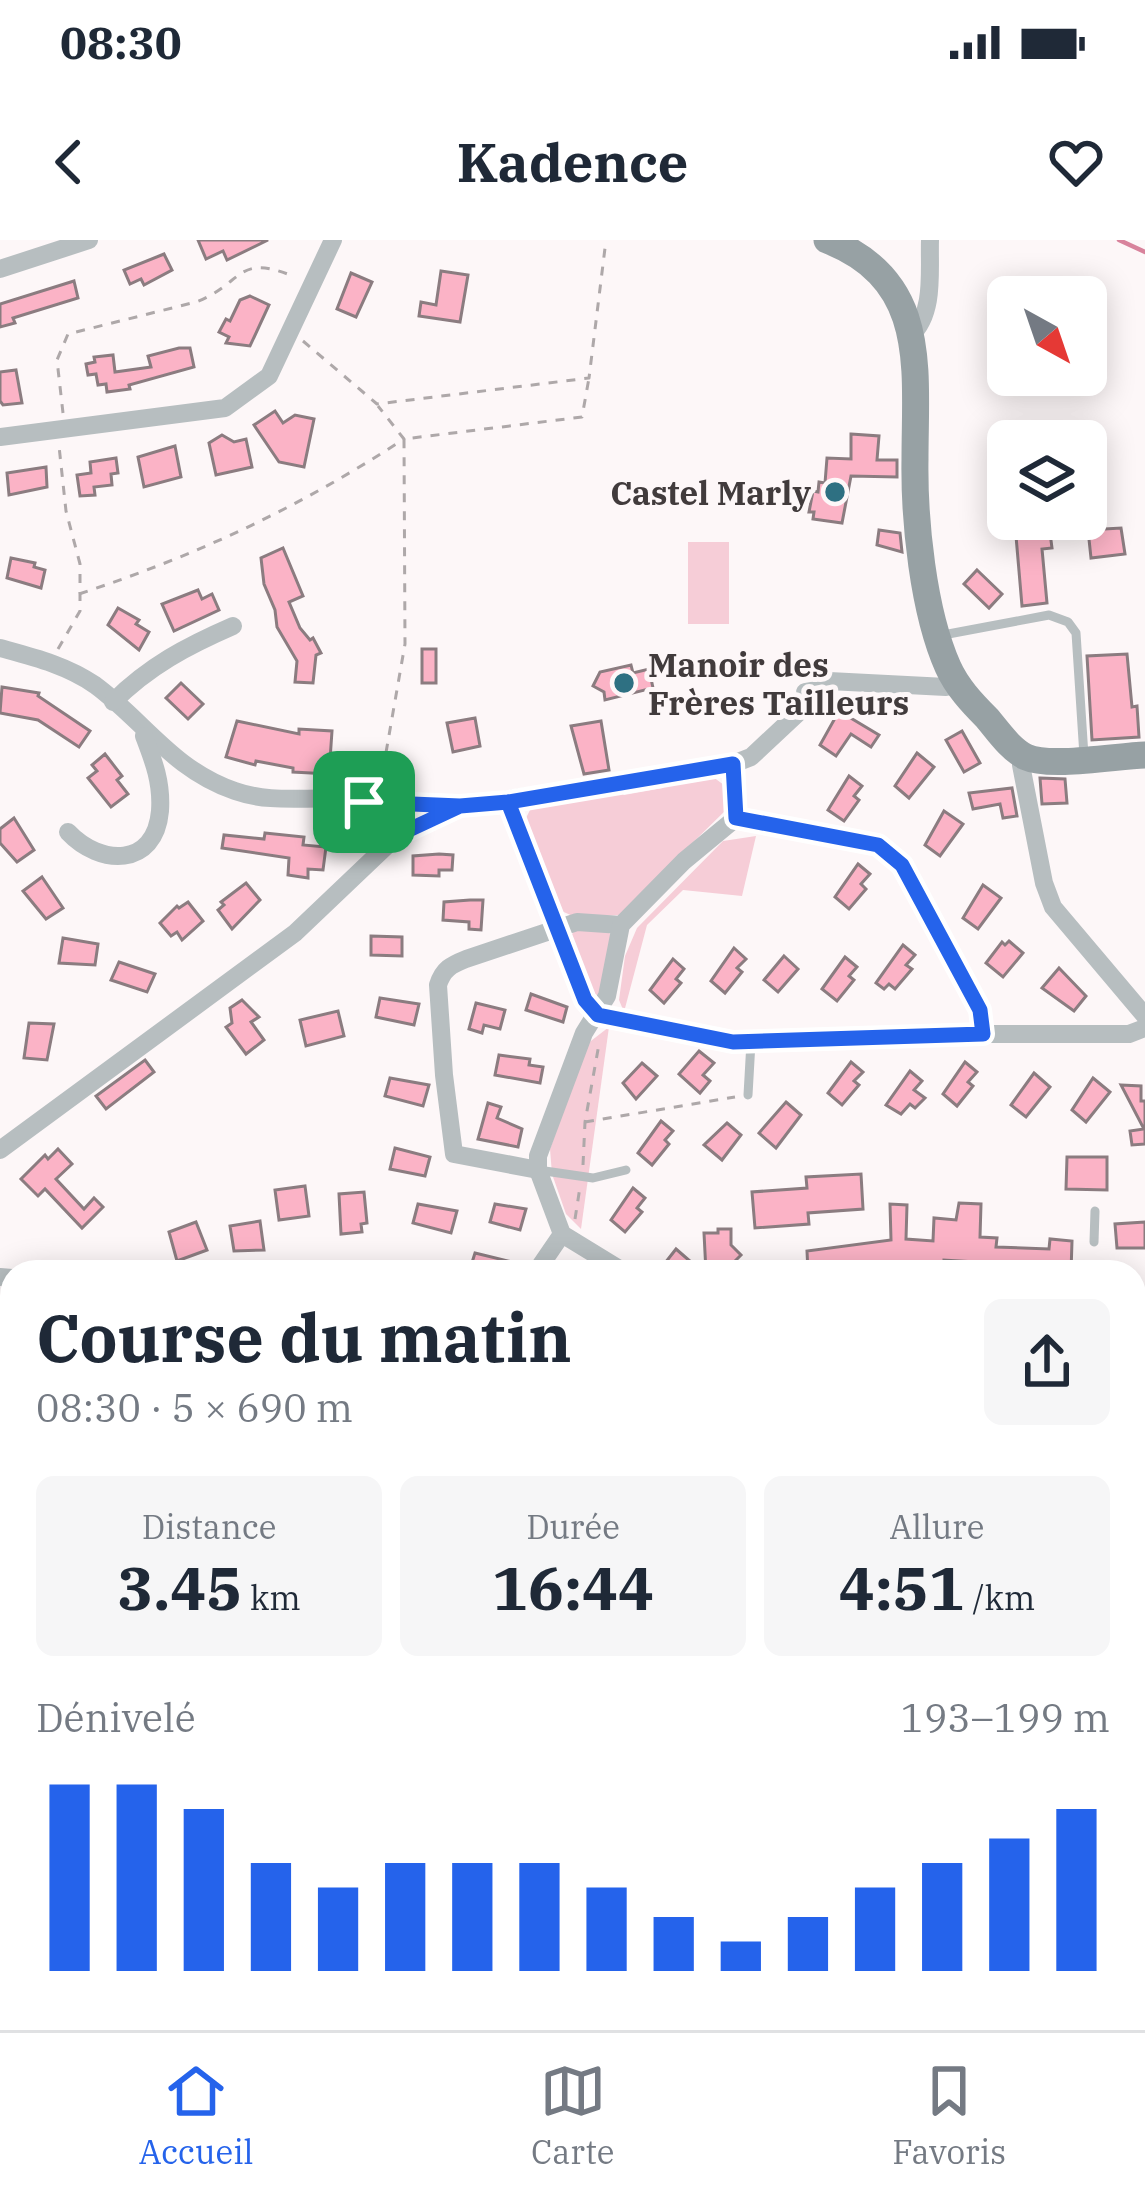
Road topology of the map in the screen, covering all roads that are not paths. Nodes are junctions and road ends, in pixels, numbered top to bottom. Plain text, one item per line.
1 (89, 240) edge
2 (333, 240) edge
3 (826, 240) edge
4 (930, 240) edge
5 (0, 269) edge
6 (911, 335) junction
7 (0, 437) edge
8 (233, 626) dead end
9 (938, 636) junction
10 (0, 648) edge
11 (956, 682) junction
12 (113, 702) junction
13 (141, 728) junction
14 (1145, 755) edge
15 (1024, 756) junction
16 (1084, 758) junction
17 (737, 761) junction
18 (508, 802) junction
19 (736, 818) junction
20 (68, 832) dead end
21 (398, 835) junction
22 (621, 925) junction
23 (556, 931) junction
24 (598, 1015) junction
25 (1145, 1016) edge
26 (1145, 1028) edge
27 (983, 1034) junction
28 (752, 1042) junction
29 (748, 1095) road end
30 (0, 1150) edge
31 (538, 1170) junction
32 (626, 1170) dead end
33 (1095, 1211) dead end
34 (562, 1234) junction
35 (1094, 1242) dead end
36 (544, 1260) edge
37 (604, 1260) edge

1 - 5 street
2 - 7 street
3 - 6 street
4 - 6 street
6 - 9 street
8 - 12 street
9 - 11 street
9 - 16 lane
10 - 12 street
11 - 15 street
11 - 17 street
12 - 13 street
13 - 20 street
13 - 21 street
14 - 16 street
15 - 16 street
15 - 25 street
17 - 18 street
17 - 19 street
18 - 21 street
18 - 23 street
19 - 22 street
19 - 27 street
21 - 30 street
22 - 23 street
22 - 24 street
23 - 24 street
23 - 31 street
24 - 28 street
24 - 31 street
26 - 27 street
27 - 28 street
28 - 29 lane
31 - 32 lane
31 - 34 street
33 - 35 lane
34 - 36 street
34 - 37 street

